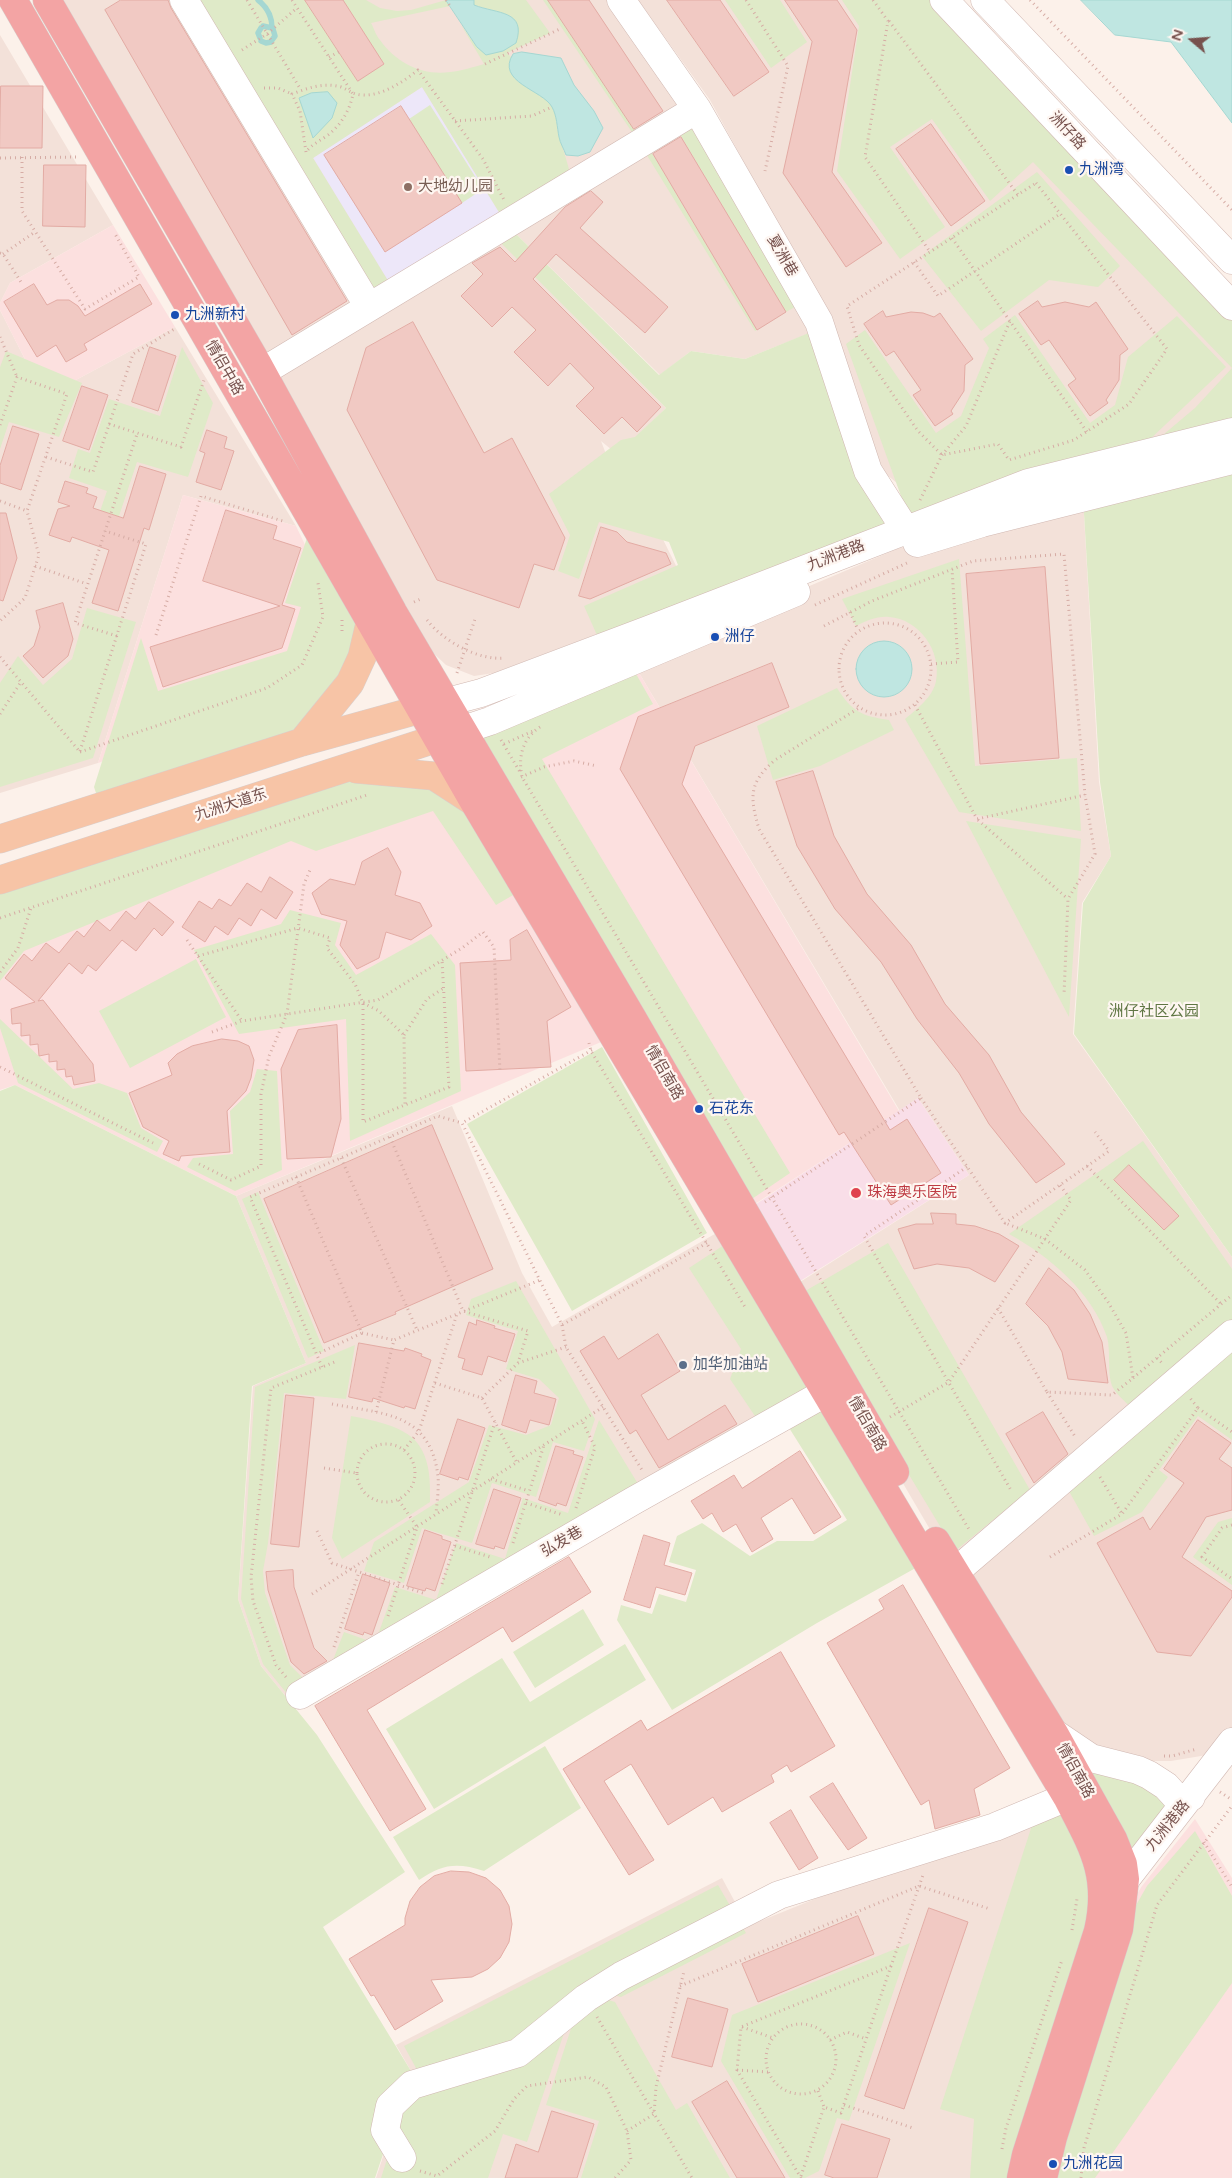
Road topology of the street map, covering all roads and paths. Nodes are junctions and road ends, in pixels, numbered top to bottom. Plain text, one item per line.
1 (12, 0) edge
2 (47, 0) edge
3 (292, 0) edge
4 (446, 0) edge
5 (621, 0) edge
6 (746, 0) edge
7 (873, 0) edge
8 (944, 0) edge
9 (985, 0) edge
10 (1030, 0) edge
11 (187, 1) edge
12 (247, 1) edge
13 (450, 6) dead end
14 (297, 8) junction
15 (888, 21) junction
16 (562, 28) dead end
17 (267, 34) junction
18 (339, 52) dead end
19 (329, 58) junction
20 (222, 63) junction
21 (484, 64) dead end
22 (301, 90) junction
23 (353, 94) junction
24 (552, 107) dead end
25 (697, 108) junction
26 (454, 122) junction
27 (306, 152) junction
28 (22, 157) junction
29 (102, 157) junction
30 (0, 158) edge
31 (765, 171) dead end
32 (296, 185) junction
33 (1018, 195) junction
34 (1232, 210) edge
35 (1060, 214) junction
36 (514, 219) junction
37 (35, 232) junction
38 (114, 232) dead end
39 (952, 238) junction
40 (930, 252) junction
41 (2, 254) edge
42 (1232, 260) edge
43 (914, 262) junction
44 (975, 272) junction
45 (21, 282) dead end
46 (1232, 306) edge
47 (369, 307) junction
48 (1010, 321) junction
49 (182, 324) dead end
50 (0, 337) edge
51 (214, 350) junction
52 (262, 372) junction
53 (17, 377) junction
54 (109, 424) junction
55 (0, 425) edge
56 (1087, 432) junction
57 (1232, 432) edge
58 (137, 434) junction
59 (942, 455) junction
60 (46, 457) junction
61 (1232, 460) edge
62 (927, 498) dead end
63 (0, 501) edge
64 (27, 511) junction
65 (289, 524) dead end
66 (905, 529) junction
67 (105, 531) junction
68 (911, 561) dead end
69 (35, 566) junction
70 (952, 569) junction
71 (318, 583) dead end
72 (87, 584) junction
73 (410, 596) dead end
74 (814, 606) dead end
75 (419, 610) dead end
76 (850, 612) junction
77 (476, 616) dead end
78 (425, 617) dead end
79 (342, 618) dead end
80 (0, 622) edge
81 (370, 623) junction
82 (824, 626) dead end
83 (858, 630) junction
84 (156, 635) dead end
85 (117, 636) junction
86 (342, 637) dead end
87 (465, 649) junction
88 (0, 657) edge
89 (509, 657) dead end
90 (931, 664) junction
91 (21, 682) junction
92 (447, 702) junction
93 (915, 705) junction
94 (859, 708) junction
95 (420, 710) junction
96 (0, 714) edge
97 (490, 721) junction
98 (543, 725) dead end
99 (463, 730) junction
100 (536, 730) junction
101 (437, 738) junction
102 (302, 742) junction
103 (504, 744) junction
104 (80, 752) junction
105 (597, 766) dead end
106 (344, 768) junction
107 (196, 777) junction
108 (522, 777) junction
109 (498, 789) junction
110 (368, 794) dead end
111 (1085, 795) junction
112 (474, 802) junction
113 (210, 811) junction
114 (977, 819) junction
115 (0, 839) edge
116 (310, 870) dead end
117 (0, 880) edge
118 (1068, 899) junction
119 (31, 908) junction
120 (0, 918) edge
121 (298, 928) junction
122 (187, 940) dead end
123 (198, 956) junction
124 (442, 960) junction
125 (0, 972) edge
126 (444, 988) junction
127 (1064, 995) dead end
128 (363, 1003) junction
129 (287, 1014) junction
130 (242, 1022) junction
131 (212, 1032) dead end
132 (404, 1035) junction
133 (601, 1039) junction
134 (591, 1051) junction
135 (0, 1067) edge
136 (500, 1072) dead end
137 (921, 1098) junction
138 (405, 1105) junction
139 (462, 1123) junction
140 (1095, 1132) dead end
141 (390, 1137) junction
142 (153, 1143) dead end
143 (341, 1158) junction
144 (199, 1164) dead end
145 (1087, 1166) junction
146 (967, 1167) junction
147 (296, 1177) junction
148 (1060, 1185) junction
149 (772, 1197) junction
150 (737, 1222) junction
151 (1005, 1223) junction
152 (1045, 1238) junction
153 (706, 1244) junction
154 (540, 1280) junction
155 (1232, 1295) edge
156 (1221, 1304) junction
157 (998, 1308) junction
158 (463, 1311) junction
159 (748, 1311) dead end
160 (457, 1314) junction
161 (562, 1325) junction
162 (417, 1330) junction
163 (362, 1333) junction
164 (1232, 1334) edge
165 (394, 1340) junction
166 (566, 1347) junction
167 (317, 1354) junction
168 (1157, 1358) junction
169 (337, 1361) dead end
170 (518, 1363) junction
171 (322, 1367) junction
172 (1133, 1378) junction
173 (1177, 1381) junction
174 (949, 1382) junction
175 (435, 1383) junction
176 (825, 1393) junction
177 (482, 1398) junction
178 (332, 1404) dead end
179 (603, 1407) junction
180 (1198, 1408) junction
181 (376, 1412) junction
182 (899, 1412) junction
183 (582, 1421) junction
184 (495, 1422) junction
185 (870, 1429) junction
186 (419, 1431) junction
187 (1232, 1432) edge
188 (544, 1445) junction
189 (404, 1450) junction
190 (517, 1463) junction
191 (324, 1468) dead end
192 (356, 1473) junction
193 (491, 1479) junction
194 (653, 1490) junction
195 (473, 1491) junction
196 (529, 1491) junction
197 (398, 1499) junction
198 (526, 1503) junction
199 (1024, 1512) junction
200 (436, 1514) junction
201 (582, 1521) junction
202 (1232, 1525) edge
203 (417, 1527) junction
204 (317, 1531) dead end
205 (512, 1546) dead end
206 (981, 1550) junction
207 (1050, 1557) dead end
208 (351, 1570) junction
209 (359, 1572) junction
210 (955, 1572) junction
211 (1232, 1579) edge
212 (398, 1584) junction
213 (312, 1594) dead end
214 (447, 1601) junction
215 (334, 1647) dead end
216 (376, 1650) junction
217 (300, 1695) joint
218 (1054, 1733) junction
219 (1232, 1742) edge
220 (1202, 1746) dead end
221 (1156, 1756) dead end
222 (1229, 1792) edge
223 (1067, 1797) junction
224 (1191, 1797) junction
225 (1204, 1842) junction
226 (932, 1847) junction
227 (1125, 1879) junction
228 (919, 1886) junction
229 (1232, 1887) edge
230 (1078, 1892) dead end
231 (990, 1909) dead end
232 (1111, 1920) junction
233 (1069, 1938) dead end
234 (692, 1939) junction
235 (1063, 1956) dead end
236 (891, 1966) junction
237 (680, 1986) junction
238 (586, 1998) junction
239 (741, 2027) junction
240 (773, 2038) junction
241 (866, 2039) junction
242 (830, 2040) junction
243 (737, 2070) junction
244 (768, 2072) junction
245 (818, 2091) junction
246 (844, 2105) junction
247 (824, 2107) junction
248 (654, 2114) junction
249 (913, 2128) dead end
250 (626, 2131) junction
251 (1001, 2153) dead end
252 (402, 2158) joint
253 (801, 2177) edge
254 (615, 2178) edge
255 (692, 2178) edge
256 (1021, 2178) edge
257 (1043, 2178) edge
258 (1081, 2178) edge

1 - 29 highway, 情侣中路
2 - 52 highway, 情侣中路
3 - 14 path
4 - 13 path
5 - 25 street, 夏洲巷
6 - 31 path
7 - 15 path
8 - 46 street, 洲仔路
9 - 42 street, 洲仔路
10 - 34 path
11 - 20 street
12 - 17 path
14 - 17 path
14 - 19 path
15 - 33 path
15 - 40 path
16 - 21 path
17 - 20 path
17 - 22 path
18 - 19 path
19 - 23 path
20 - 32 street
22 - 23 path
22 - 27 path
23 - 26 path
23 - 27 path
24 - 26 path
25 - 36 street
25 - 66 street, 夏洲巷
26 - 36 path
27 - 32 path
28 - 29 path
28 - 30 path
28 - 37 path
29 - 51 highway, 情侣中路
32 - 47 street
33 - 35 path
33 - 39 path
35 - 44 path
35 - 56 path
36 - 47 street
37 - 38 path
37 - 41 path
39 - 40 path
39 - 44 path
40 - 43 path
41 - 45 path
43 - 44 path
43 - 59 path
44 - 48 path
47 - 52 street
48 - 56 path
48 - 59 path
49 - 54 path
50 - 53 path
51 - 58 path
51 - 81 highway, 情侣中路
52 - 92 highway, 情侣中路
53 - 55 path
53 - 60 path
54 - 58 path
54 - 60 path
56 - 59 path
57 - 66 street, 九洲港路
58 - 67 path
59 - 62 path
60 - 64 path
61 - 97 street, 九洲港路
63 - 64 path
64 - 69 path
65 - 84 path
66 - 92 street, 九洲港路
67 - 72 path
67 - 85 path
68 - 74 path
69 - 72 path
69 - 80 path
70 - 76 path
70 - 90 path
70 - 111 path
71 - 104 path
72 - 85 path
73 - 75 path
76 - 82 path
76 - 83 path
77 - 87 path
78 - 87 path
79 - 86 path
81 - 95 highway, 情侣中路
81 - 102 main road
83 - 90 path
83 - 94 path
85 - 104 path
87 - 89 path
87 - 92 path
88 - 91 path
90 - 93 path
91 - 96 path
91 - 104 path
92 - 95 main road
92 - 99 highway, 情侣南路
93 - 94 path
93 - 114 path
94 - 137 path
95 - 101 highway, 情侣南路
95 - 102 main road
97 - 99 street, 九洲港路
97 - 103 path
98 - 100 path
99 - 101 main road, 九洲大道东
99 - 109 highway, 情侣南路
100 - 103 path
100 - 108 path
101 - 106 main road, 九洲大道东
101 - 112 highway, 情侣南路
102 - 107 main road
103 - 108 path
105 - 108 path
106 - 112 main road
106 - 113 main road, 九洲大道东
107 - 113 main road
107 - 115 main road
108 - 109 path
108 - 149 path
109 - 150 highway, 情侣南路
110 - 119 path
111 - 114 path
111 - 118 path
112 - 133 highway, 情侣南路
113 - 117 main road, 九洲大道东
114 - 118 path
116 - 121 path
118 - 127 path
119 - 120 path
119 - 125 path
121 - 123 path
121 - 128 path
121 - 129 path
122 - 123 path
123 - 130 path
124 - 126 path
124 - 128 path
124 - 136 path
126 - 132 path
126 - 138 path
128 - 129 path
128 - 132 path
128 - 138 path
129 - 130 path
129 - 144 path
130 - 131 path
132 - 138 path
133 - 134 path
133 - 134 path
133 - 150 highway, 情侣南路
134 - 139 path
134 - 153 path
135 - 142 path
137 - 146 path
137 - 149 path
139 - 141 path
139 - 154 path
140 - 145 path
141 - 143 path
141 - 158 path
143 - 147 path
143 - 162 path
145 - 148 path
145 - 156 path
146 - 151 path
146 - 174 path
147 - 163 path
147 - 167 path
148 - 151 path
148 - 152 path
149 - 150 path
149 - 182 path
150 - 153 path
150 - 176 highway, 情侣南路
150 - 185 highway, 情侣南路
151 - 152 path
152 - 157 path
152 - 172 path
153 - 159 path
153 - 161 path
154 - 158 path
154 - 161 path
155 - 156 path
156 - 168 path
157 - 172 path
157 - 174 path
158 - 160 path
158 - 170 path
160 - 162 path
160 - 175 path
161 - 166 path
162 - 165 path
163 - 165 path
163 - 167 path
164 - 173 street
165 - 181 path
166 - 170 path
166 - 179 path
167 - 171 path
168 - 172 path
168 - 173 path
169 - 171 path
170 - 177 path
171 - 217 path
173 - 180 path
173 - 199 street
174 - 182 path
174 - 199 path
175 - 177 path
175 - 186 path
176 - 194 street, 弘发巷
176 - 223 highway, 情侣南路
177 - 184 path
178 - 181 path
179 - 183 path
179 - 194 path
180 - 187 path
180 - 207 path
181 - 186 path
182 - 185 path
182 - 206 path
183 - 188 path
183 - 201 path
184 - 190 path
184 - 195 path
185 - 210 highway, 情侣南路
186 - 189 path
186 - 200 path
188 - 190 path
188 - 196 path
189 - 192 path
189 - 197 path
190 - 193 path
191 - 192 path
192 - 197 path
193 - 195 path
193 - 196 path
194 - 201 street, 弘发巷
195 - 200 path
195 - 214 path
196 - 198 path
197 - 203 path
198 - 201 path
198 - 205 path
199 - 206 street
200 - 203 path
201 - 214 street, 弘发巷
202 - 211 path
203 - 208 path
203 - 212 path
204 - 208 path
206 - 210 street
208 - 209 path
208 - 213 path
209 - 212 path
209 - 215 path
210 - 218 highway, 情侣南路
212 - 214 path
212 - 216 path
214 - 216 street, 弘发巷
216 - 217 street, 弘发巷
218 - 224 street
218 - 227 highway, 情侣南路
219 - 224 street, 九洲港路
220 - 221 path
222 - 225 path
222 - 232 street, 九洲港路
223 - 226 street
223 - 232 highway, 情侣南路
224 - 227 street, 九洲港路
225 - 229 path
225 - 258 path
226 - 228 path
226 - 234 street
227 - 232 street, 九洲港路
228 - 231 path
228 - 236 path
228 - 237 path
230 - 233 path
232 - 256 highway, 情侣南路
232 - 257 highway, 情侣南路
234 - 237 path
234 - 238 street
235 - 251 path
236 - 239 path
236 - 241 path
237 - 248 path
238 - 248 path
238 - 252 street
239 - 240 path
239 - 243 path
240 - 242 path
240 - 244 path
241 - 242 path
241 - 246 path
242 - 245 path
243 - 244 path
243 - 253 path
244 - 245 path
245 - 247 path
246 - 247 path
246 - 249 path
247 - 253 path
248 - 250 path
248 - 255 path
250 - 252 path
250 - 254 path

